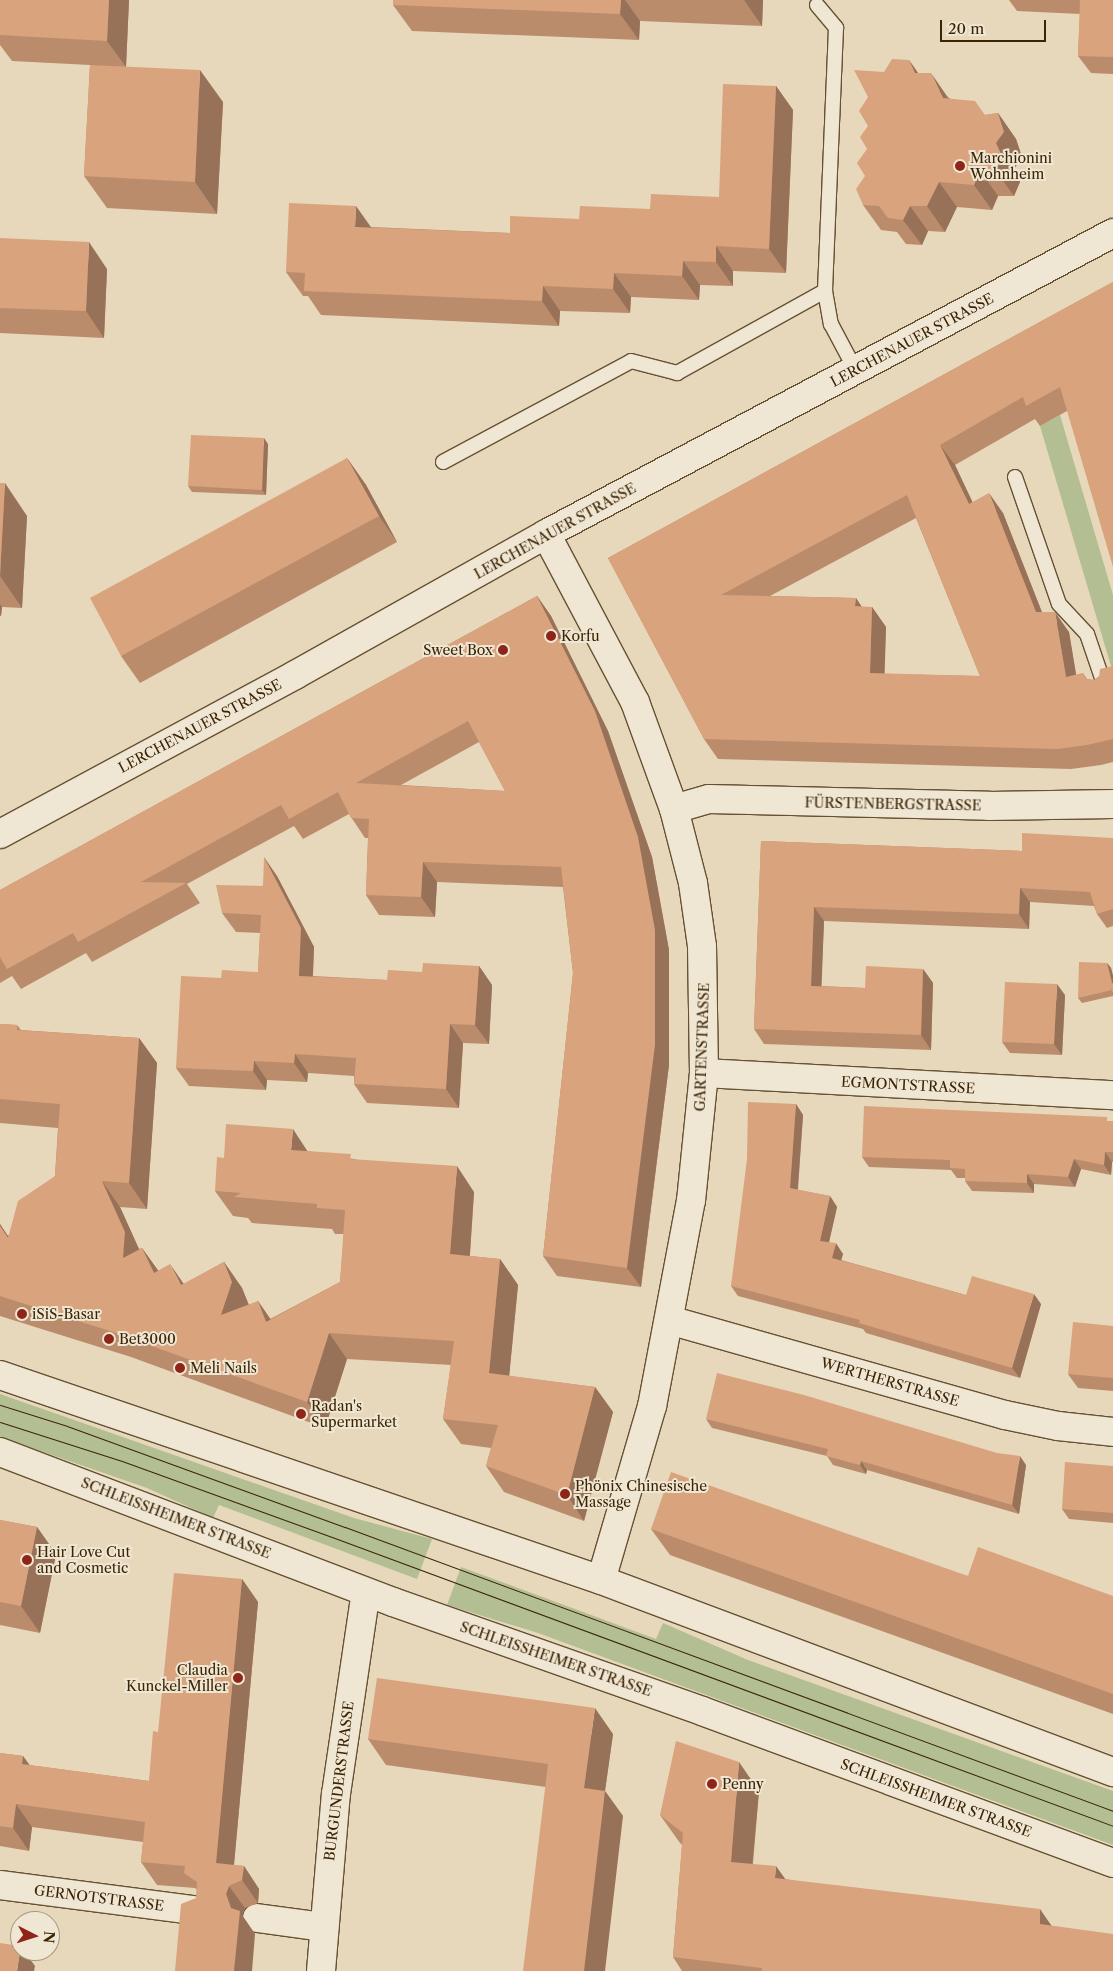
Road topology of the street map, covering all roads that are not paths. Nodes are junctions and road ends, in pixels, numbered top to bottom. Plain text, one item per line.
1 (817, 5) dead end
2 (1113, 233) edge
3 (825, 290) junction
4 (856, 371) junction
5 (443, 462) dead end
6 (1014, 477) dead end
7 (546, 534) junction
8 (1106, 692) edge
9 (1113, 804) edge
10 (674, 809) junction
11 (0, 834) edge
12 (704, 1073) junction
13 (1113, 1095) edge
14 (669, 1320) junction
15 (0, 1375) edge
16 (1113, 1432) edge
17 (0, 1452) edge
18 (601, 1580) junction
19 (366, 1592) junction
20 (1113, 1772) edge
21 (1113, 1864) edge
22 (0, 1885) edge
23 (199, 1911) edge
24 (257, 1918) dead end
25 (324, 1927) junction
26 (321, 1971) edge

1 - 3 lane
2 - 4 main road, LERCHENAUER STRASSE
3 - 4 lane
3 - 5 lane
4 - 7 main road, LERCHENAUER STRASSE
6 - 8 lane
7 - 10 main road, GARTENSTRASSE
7 - 11 main road, LERCHENAUER STRASSE
9 - 10 main road, FÜRSTENBERGSTRASSE
10 - 12 main road, GARTENSTRASSE
12 - 13 main road, EGMONTSTRASSE
12 - 14 main road, GARTENSTRASSE
14 - 16 main road, WERTHERSTRASSE
14 - 18 main road, GARTENSTRASSE
15 - 18 main road
17 - 19 main road, SCHLEISSHEIMER STRASSE
18 - 20 main road
19 - 21 main road, SCHLEISSHEIMER STRASSE
19 - 25 main road, BURGUNDERSTRASSE
22 - 23 main road, GERNOTSTRASSE
24 - 25 main road
25 - 26 main road, BURGUNDERSTRASSE

